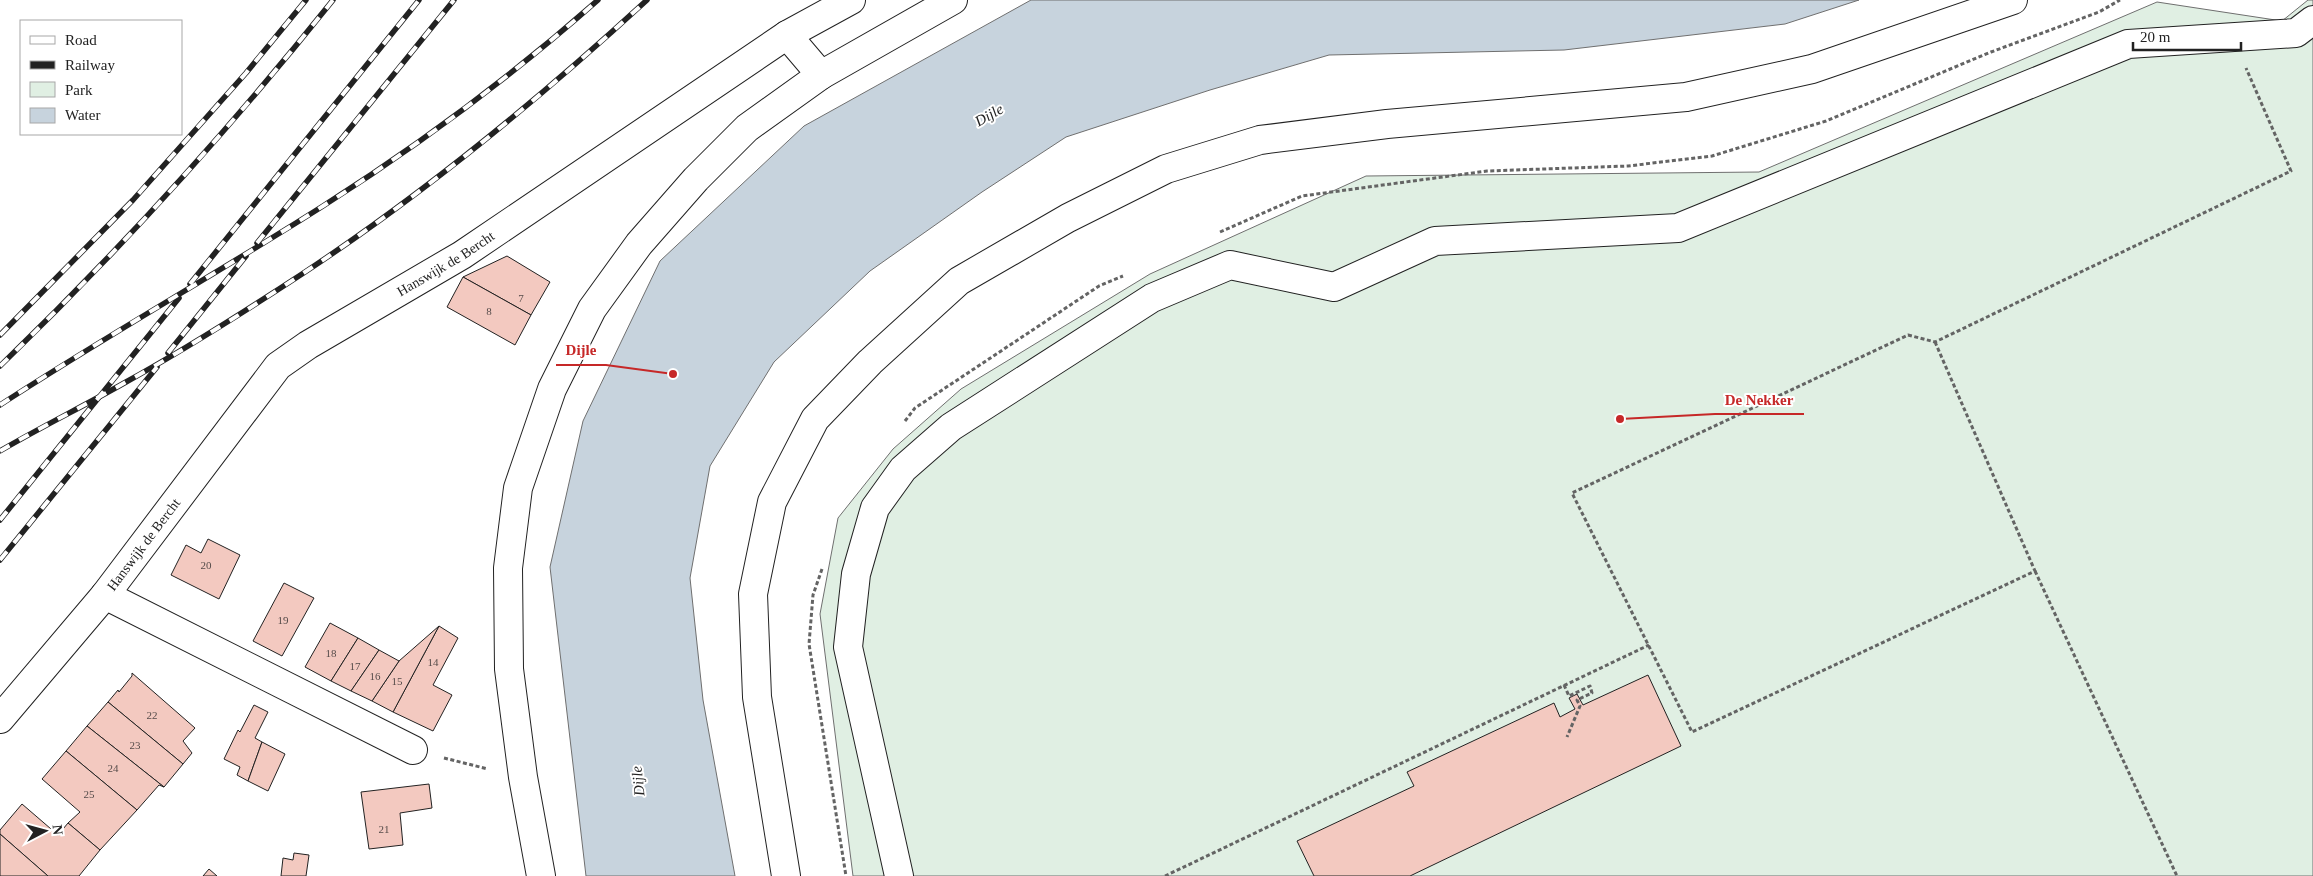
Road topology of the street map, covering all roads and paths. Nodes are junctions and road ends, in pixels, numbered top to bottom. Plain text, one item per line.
1 (851, 0) edge
2 (953, 0) edge
3 (2013, 0) edge
4 (2313, 20) edge
5 (787, 35) junction
6 (2233, 37) junction
7 (820, 75) junction
8 (1935, 342) junction
9 (2035, 571) junction
10 (105, 595) junction
11 (1649, 645) junction
12 (1564, 685) junction
13 (0, 719) edge
14 (1567, 737) dead end
15 (413, 750) joint
16 (523, 777) junction
17 (541, 876) edge
18 (786, 876) edge
19 (899, 876) edge
20 (1164, 876) edge
21 (2177, 876) edge

1 - 5 street, Hanswijk de Bercht
2 - 7 street
3 - 18 street
4 - 6 street
5 - 7 street
5 - 10 street, Hanswijk de Bercht
6 - 8 path
6 - 19 street
7 - 16 street
8 - 9 path
8 - 11 path
9 - 11 path
9 - 21 path
10 - 13 street, Hanswijk de Bercht
10 - 15 street, Hanswijk de Bercht
11 - 12 path
12 - 14 path
12 - 20 path
15 - 16 path
16 - 17 street

